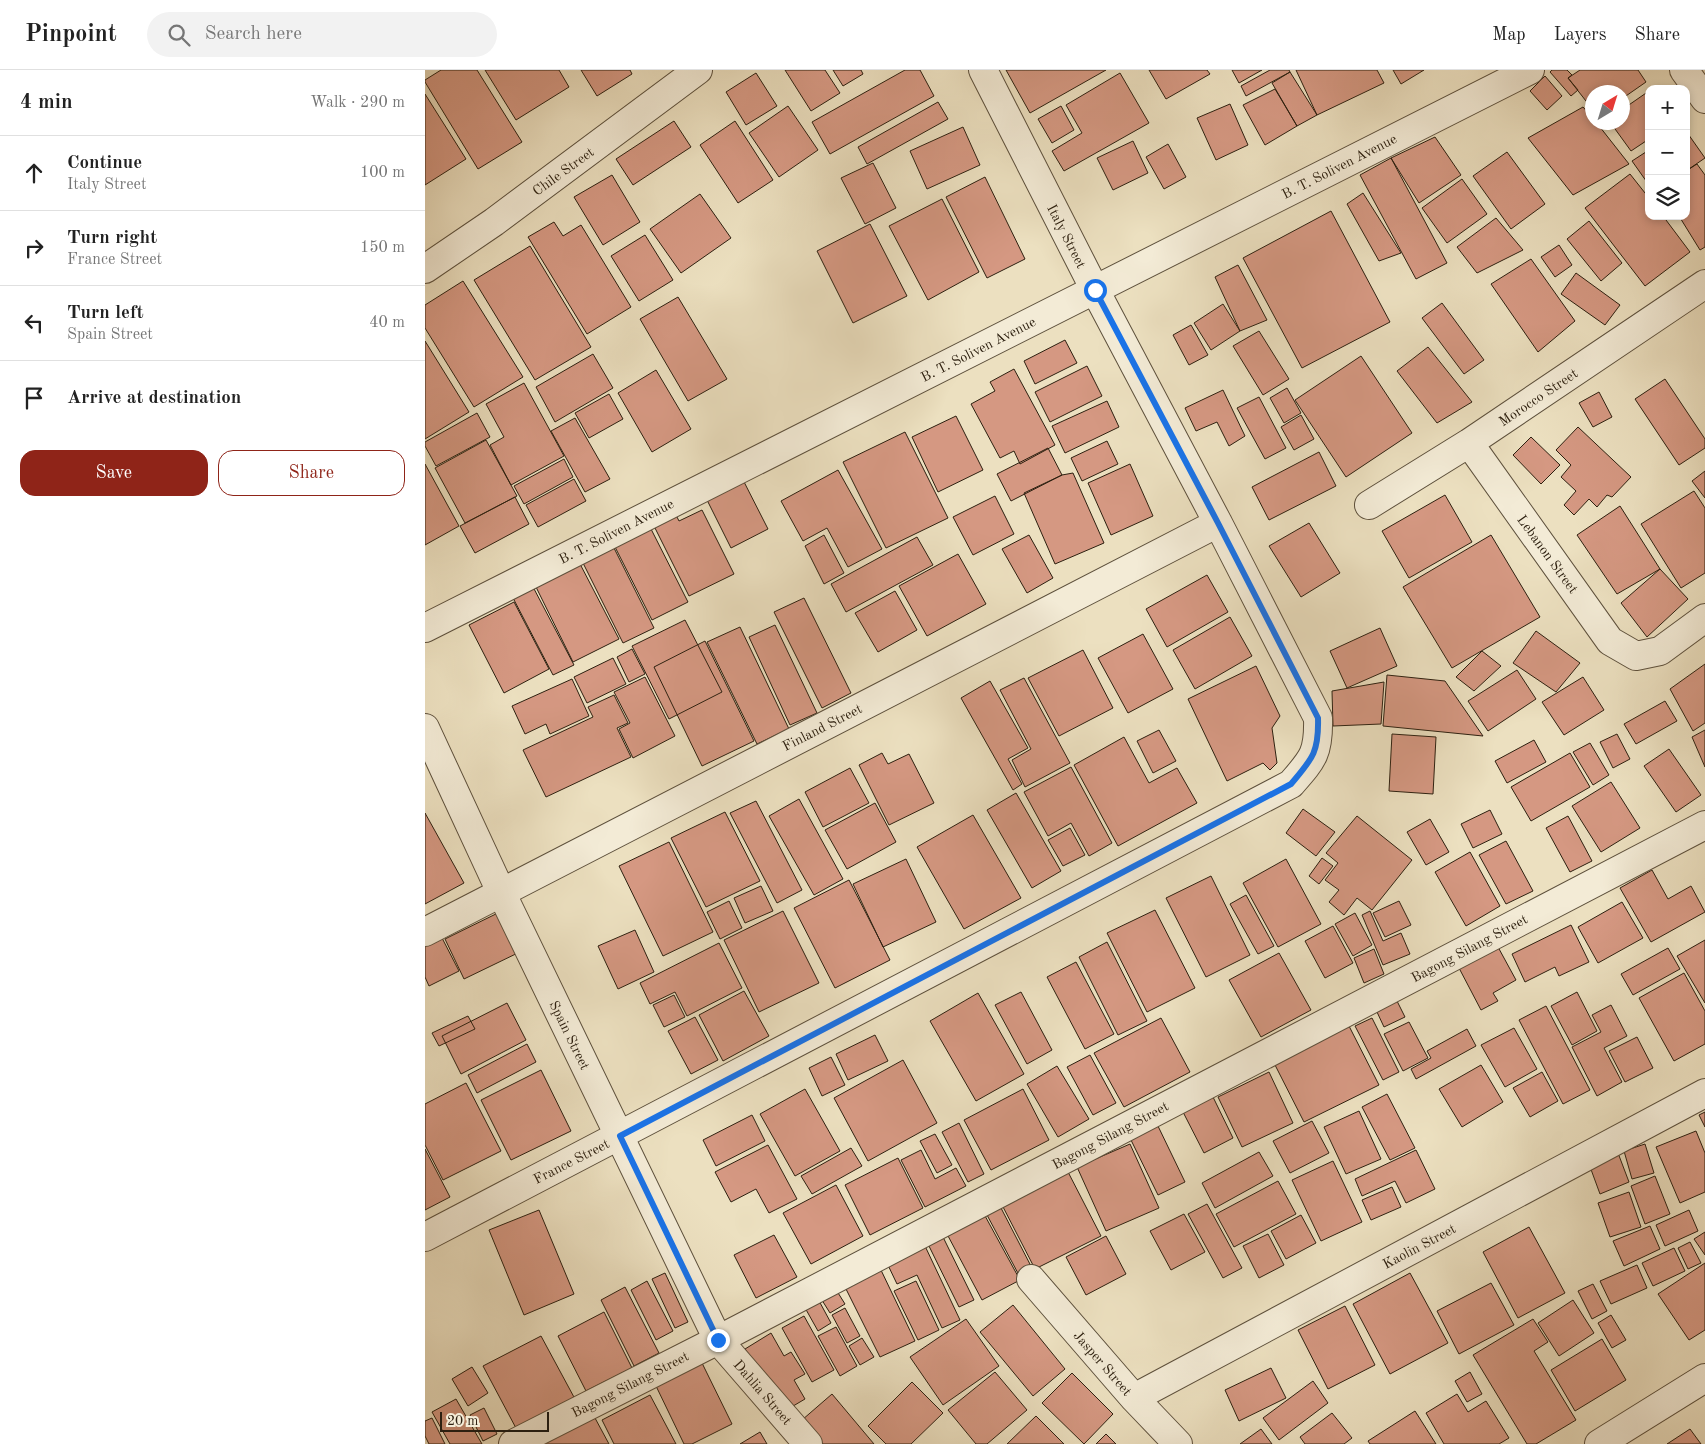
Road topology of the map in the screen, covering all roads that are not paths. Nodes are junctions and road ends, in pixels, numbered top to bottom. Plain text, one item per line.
1 (698, 70) edge
2 (983, 70) edge
3 (1530, 70) edge
4 (1684, 70) edge
5 (1705, 99) edge
6 (425, 269) edge
7 (1705, 284) edge
8 (1095, 290) junction
9 (1469, 443) junction
10 (1369, 505) dead end
11 (1218, 523) junction
12 (1705, 618) edge
13 (425, 628) edge
14 (425, 728) edge
15 (1316, 750) joint
16 (1705, 825) edge
17 (501, 892) junction
18 (425, 932) edge
19 (1705, 1093) edge
20 (620, 1136) junction
21 (425, 1237) edge
22 (1031, 1279) dead end
23 (718, 1340) junction
24 (1705, 1378) edge
25 (1134, 1398) junction
26 (513, 1444) edge
27 (808, 1444) edge
28 (1178, 1444) edge
29 (1599, 1444) edge

1 - 6 street, Chile Street
2 - 8 street, Italy Street
3 - 8 street, B. T. Soliven Avenue
4 - 5 street
7 - 9 street, Morocco Street
8 - 11 street, Italy Street
8 - 13 street, B. T. Soliven Avenue
9 - 10 street, Morocco Street
9 - 12 street, Lebanon Street
11 - 15 street, Italy Street
11 - 17 street, Finland Street
14 - 17 street, Spain Street
15 - 20 street, France Street
16 - 23 street, Bagong Silang Street
17 - 18 street, Finland Street
17 - 20 street, Spain Street
19 - 25 street, Kaolin Street
20 - 21 street, France Street
20 - 23 street, Spain Street
22 - 25 street, Jasper Street
23 - 26 street, Bagong Silang Street
23 - 27 street, Dahlia Street
24 - 29 street
25 - 28 street, Jasper Street

